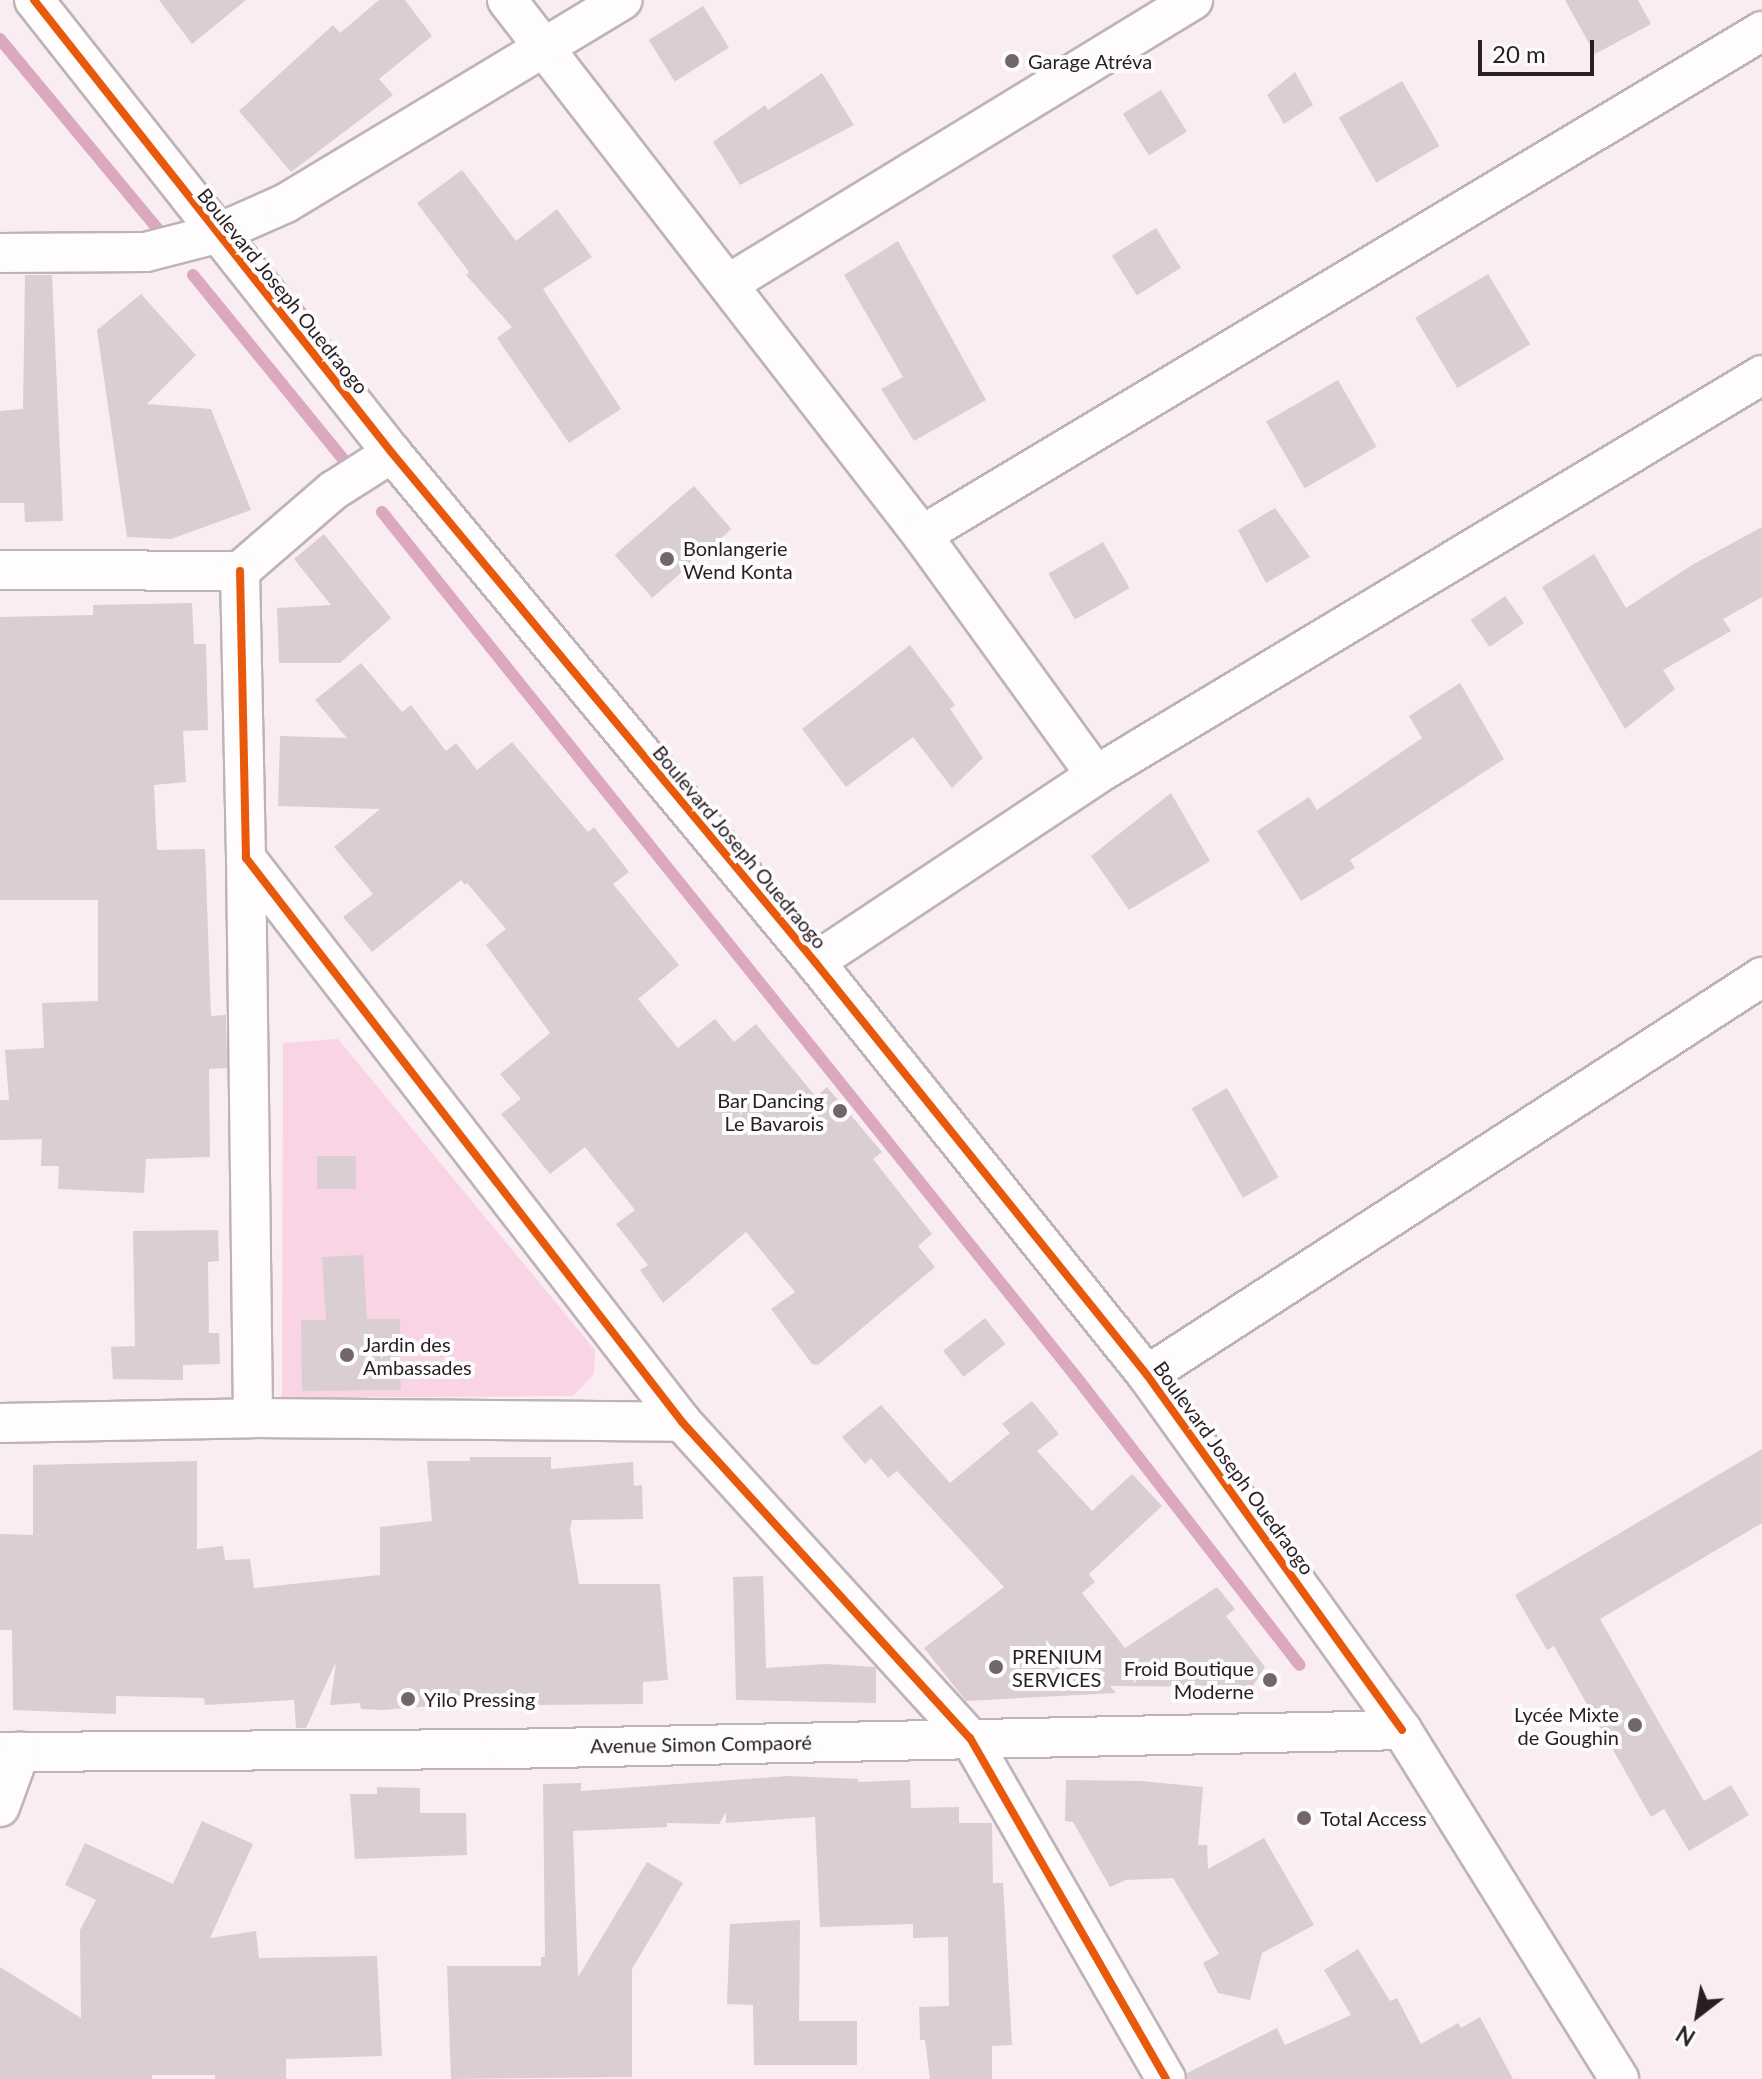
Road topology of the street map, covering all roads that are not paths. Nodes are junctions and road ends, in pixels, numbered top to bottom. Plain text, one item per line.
1 (34, 0) edge
2 (507, 0) edge
3 (623, 0) edge
4 (1193, 0) edge
5 (1762, 31) edge
6 (546, 49) junction
7 (216, 234) junction
8 (0, 253) edge
9 (728, 284) junction
10 (1762, 375) edge
11 (392, 453) junction
12 (922, 535) junction
13 (0, 570) edge
14 (240, 571) junction
15 (1096, 775) junction
16 (246, 858) junction
17 (815, 962) junction
18 (1762, 977) edge
19 (1147, 1375) junction
20 (253, 1418) junction
21 (682, 1422) junction
22 (0, 1423) edge
23 (1402, 1730) junction
24 (970, 1738) junction
25 (10, 1752) edge
26 (0, 1807) edge
27 (1166, 2079) edge
28 (1619, 2079) edge

1 - 7 street, Boulevard Joseph Ouedraogo
2 - 6 street
3 - 6 street
4 - 9 street
5 - 12 street
6 - 7 street
6 - 9 street
7 - 8 street
7 - 11 street, Boulevard Joseph Ouedraogo
9 - 12 street
10 - 15 street
11 - 14 street
11 - 17 street, Boulevard Joseph Ouedraogo
12 - 15 street
13 - 14 street
14 - 16 street
15 - 17 street
16 - 20 street
16 - 21 street
17 - 19 street, Boulevard Joseph Ouedraogo
18 - 19 street
19 - 23 street, Boulevard Joseph Ouedraogo
20 - 21 street
20 - 22 street
21 - 24 street
23 - 24 street, Avenue Simon Compaoré
23 - 28 street, Boulevard Joseph Ouedraogo
24 - 25 street, Avenue Simon Compaoré
24 - 27 street
25 - 26 street

